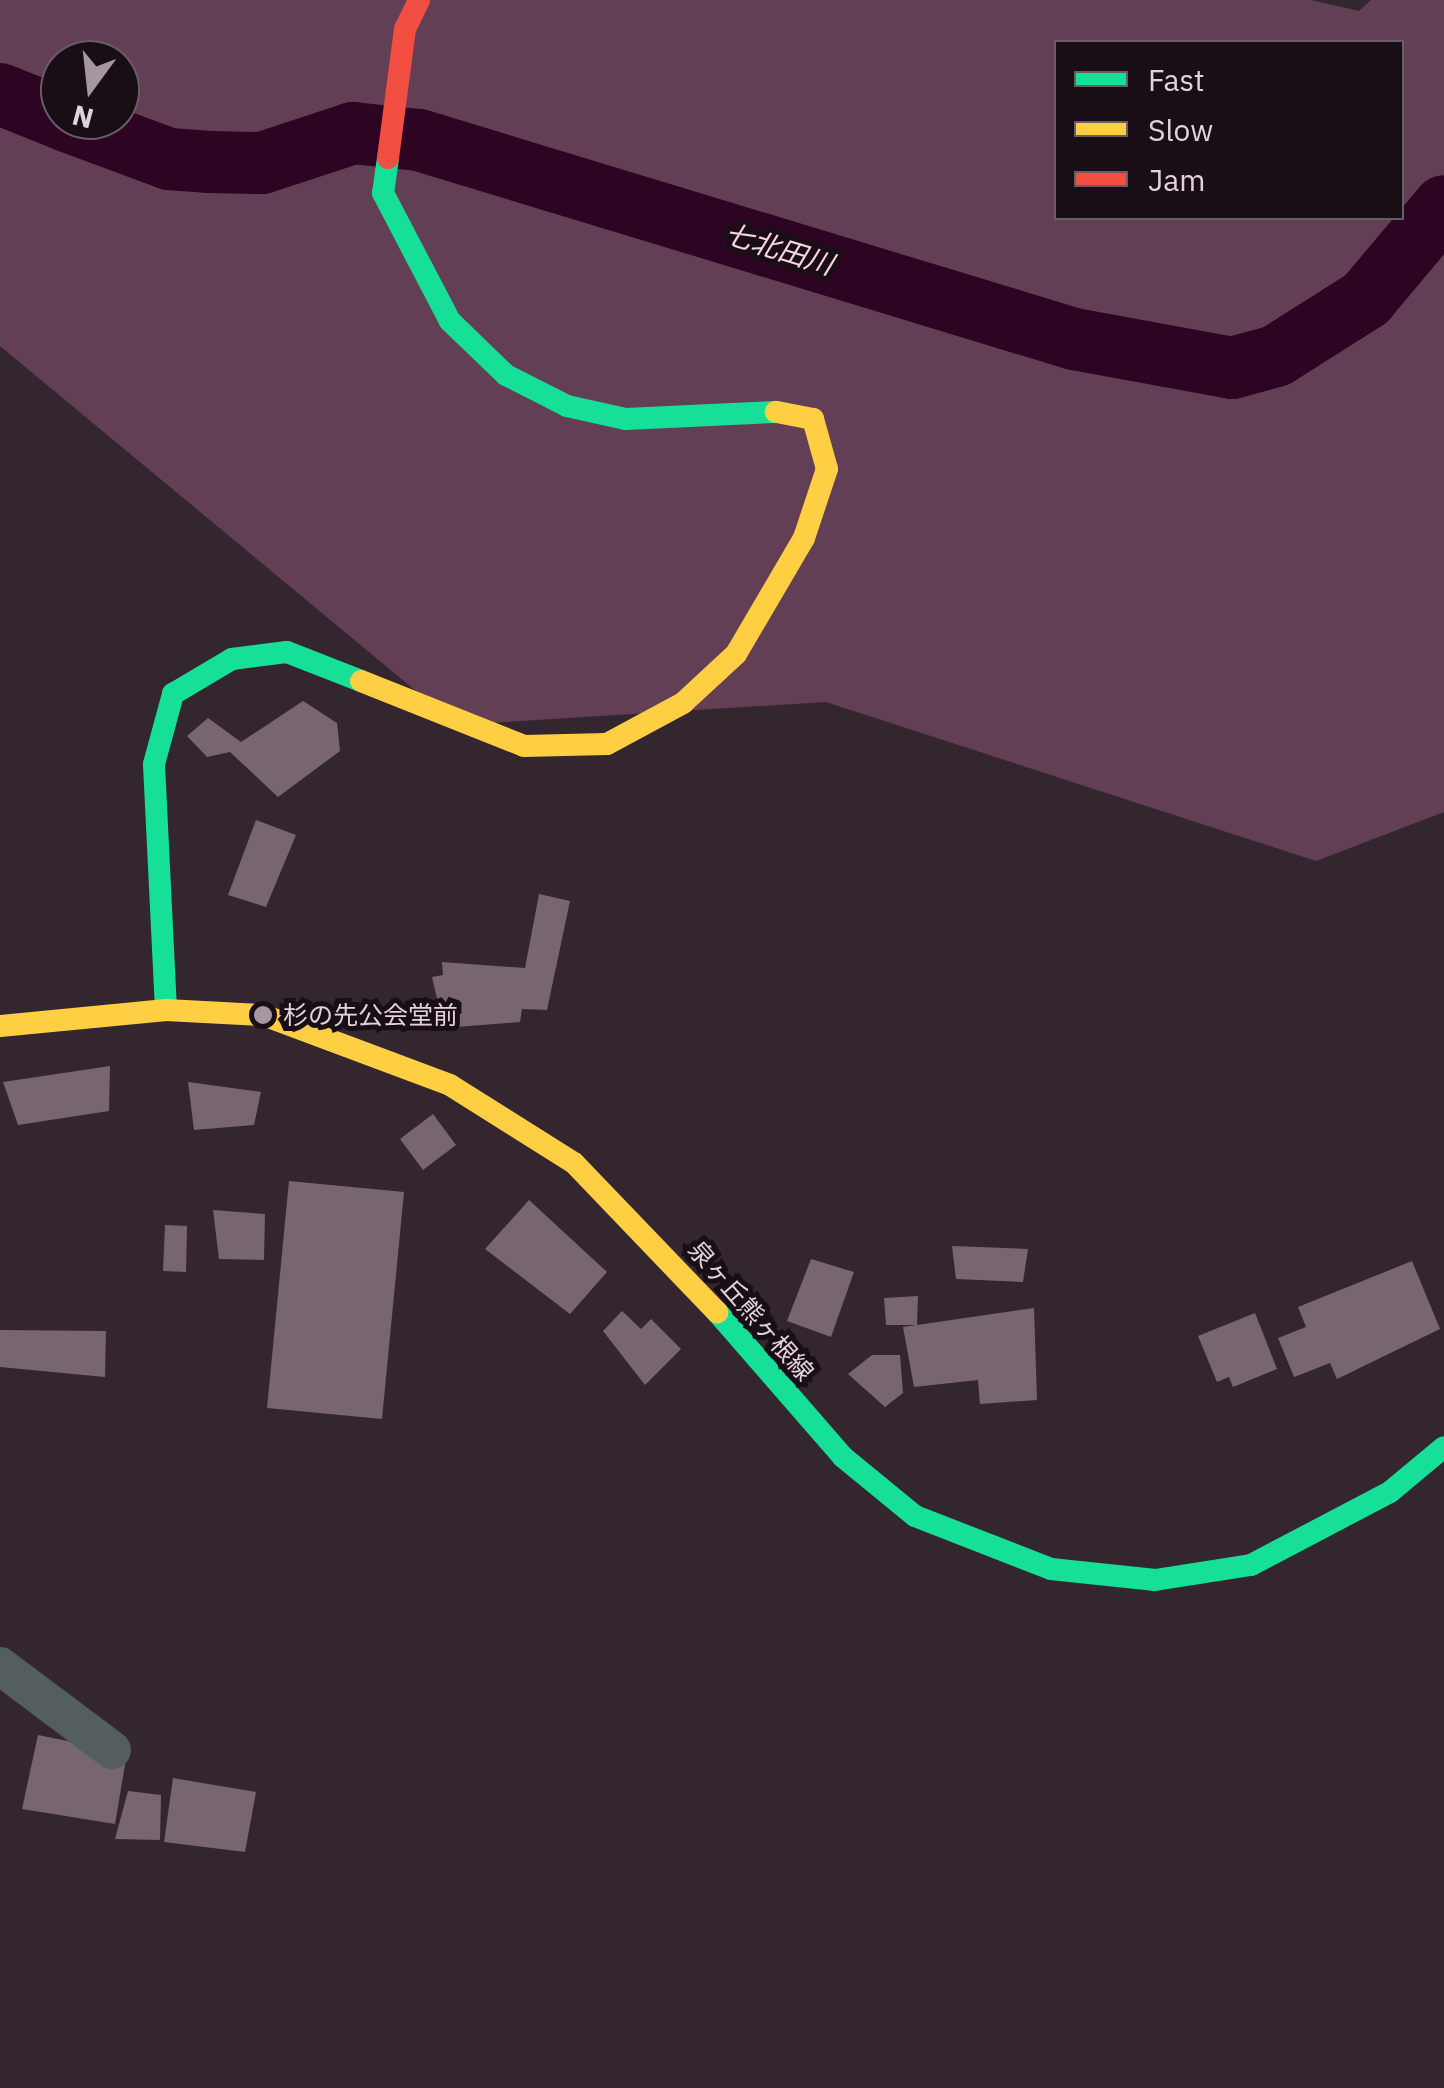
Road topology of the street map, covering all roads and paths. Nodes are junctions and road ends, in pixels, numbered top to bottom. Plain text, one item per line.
1 (419, 0) edge
2 (166, 1010) junction
3 (0, 1026) edge
4 (1444, 1448) edge
5 (0, 1666) edge
6 (112, 1750) dead end

1 - 2 street
2 - 3 street, 泉ヶ丘熊ヶ根線
2 - 4 street, 泉ヶ丘熊ヶ根線
5 - 6 street

